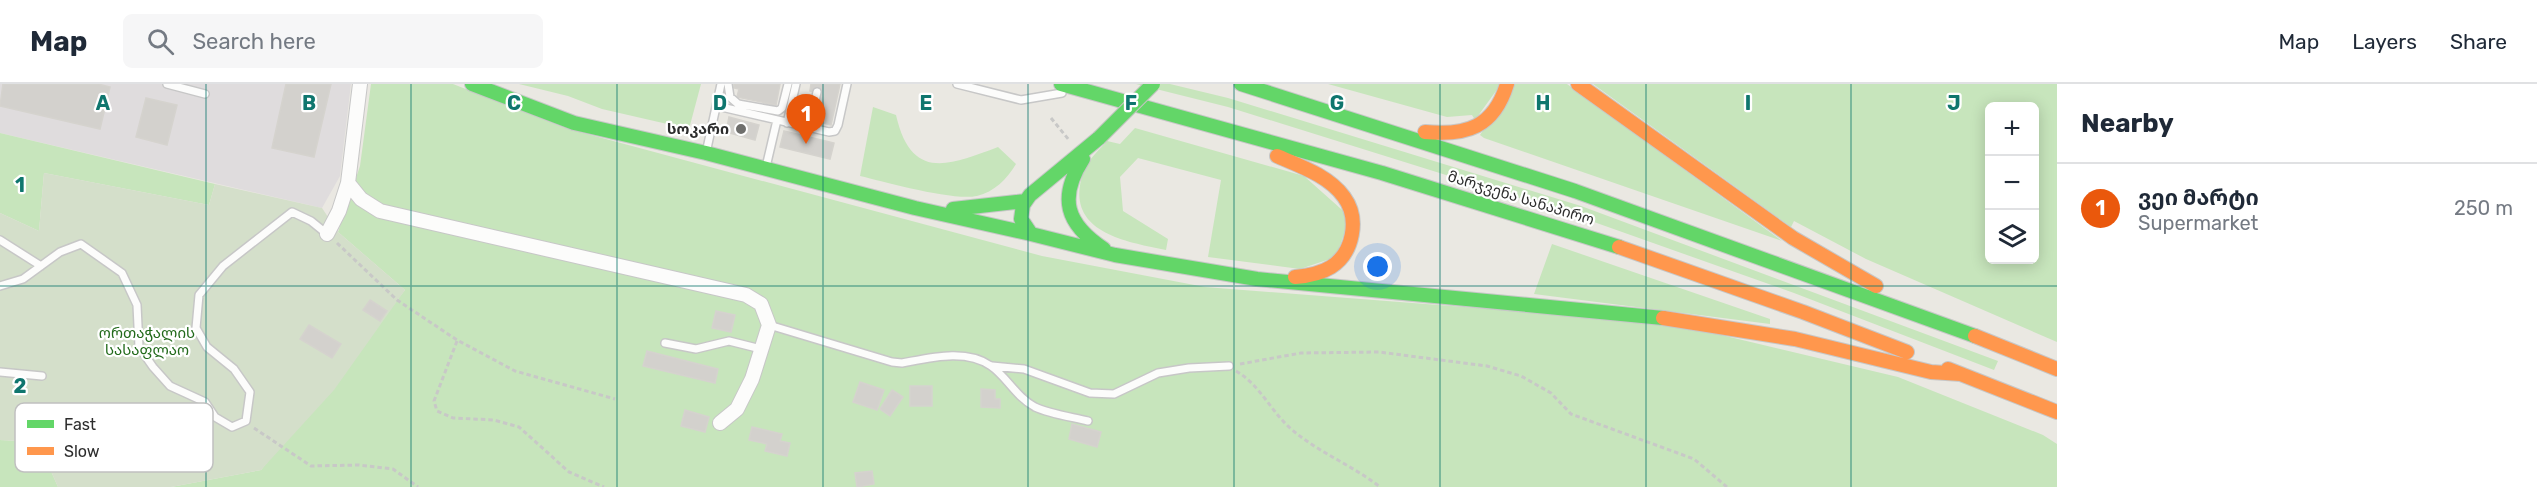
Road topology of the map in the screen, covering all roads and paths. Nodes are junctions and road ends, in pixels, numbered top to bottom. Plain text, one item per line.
1 (167, 84) edge
2 (360, 84) edge
3 (472, 84) edge
4 (721, 84) edge
5 (728, 84) edge
6 (788, 84) edge
7 (796, 84) edge
8 (847, 84) edge
9 (957, 84) edge
10 (1061, 84) edge
11 (1153, 84) edge
12 (1241, 84) edge
13 (1507, 84) edge
14 (1578, 84) edge
15 (1081, 89) junction
16 (817, 93) dead end
17 (205, 94) dead end
18 (717, 106) junction
19 (1051, 118) dead end
20 (777, 120) junction
21 (787, 123) junction
22 (1384, 126) junction
23 (808, 128) junction
24 (1225, 128) junction
25 (1099, 138) junction
26 (1071, 143) dead end
27 (706, 153) junction
28 (766, 167) junction
29 (348, 183) junction
30 (1038, 191) junction
31 (1025, 201) junction
32 (915, 208) junction
33 (1069, 209) junction
34 (327, 234) junction
35 (1031, 234) junction
36 (1046, 239) junction
37 (0, 240) edge
38 (1115, 255) junction
39 (41, 266) junction
40 (1257, 279) junction
41 (0, 286) edge
42 (769, 325) junction
43 (1955, 328) junction
44 (457, 340) junction
45 (665, 343) dead end
46 (761, 349) junction
47 (992, 366) junction
48 (1229, 366) junction
49 (2057, 369) edge
50 (0, 372) edge
51 (1961, 374) junction
52 (42, 376) dead end
53 (615, 399) dead end
54 (206, 403) edge
55 (2057, 412) edge
56 (213, 414) edge
57 (246, 421) junction
58 (1088, 421) dead end
59 (720, 423) dead end
60 (418, 487) edge
61 (604, 487) edge
62 (1380, 487) edge
63 (1727, 487) edge

1 - 17 lane
2 - 29 street
3 - 27 main road
4 - 18 lane
5 - 6 lane
7 - 21 lane
8 - 23 lane
9 - 15 lane
10 - 15 main road, მარჯვენა სანაპირო
11 - 25 main road, bridge
12 - 22 main road, მარჯვენა სანაპირო
13 - 22 main road
14 - 43 main road
15 - 24 main road, მარჯვენა სანაპირო
16 - 23 lane
18 - 20 lane
18 - 27 lane
19 - 26 path
20 - 21 lane
20 - 28 lane
21 - 23 lane
22 - 43 main road, მარჯვენა სანაპირო
24 - 40 main road
24 - 51 main road, მარჯვენა სანაპირო
25 - 30 main road
25 - 33 main road
27 - 28 main road
28 - 32 main road
29 - 34 street
29 - 42 street
30 - 31 main road
30 - 33 main road
31 - 32 main road
31 - 35 main road
32 - 35 main road
33 - 36 main road
33 - 38 main road
34 - 44 path
34 - 57 lane
35 - 36 main road
36 - 38 main road
37 - 39 lane
38 - 40 main road
39 - 41 lane
39 - 54 lane
40 - 51 main road
42 - 46 street
42 - 47 lane
43 - 49 main road
44 - 53 path
44 - 61 path
45 - 46 lane
46 - 59 street
47 - 48 lane
47 - 58 lane
48 - 62 path
48 - 63 path
50 - 52 lane
51 - 55 main road, მარჯვენა სანაპირო
56 - 57 lane
57 - 60 path

